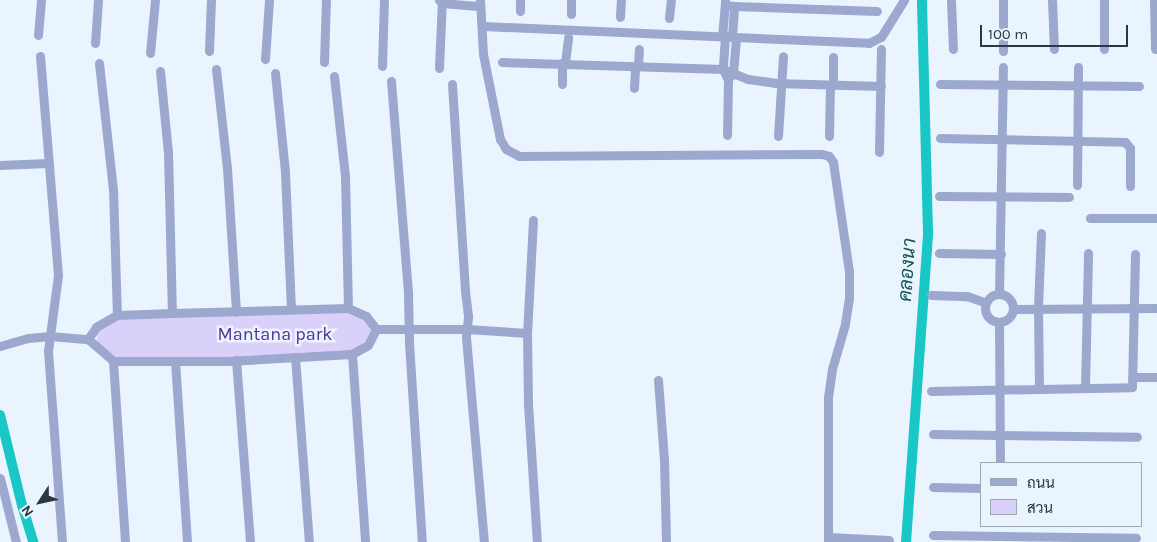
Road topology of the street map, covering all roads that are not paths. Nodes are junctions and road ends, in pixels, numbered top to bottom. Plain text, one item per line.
1 (41, 0) edge
2 (98, 0) edge
3 (155, 0) edge
4 (211, 0) edge
5 (269, 0) edge
6 (326, 0) edge
7 (384, 0) edge
8 (520, 0) edge
9 (571, 0) edge
10 (621, 0) edge
11 (671, 0) edge
12 (904, 0) edge
13 (951, 0) edge
14 (1002, 0) edge
15 (1052, 0) edge
16 (1104, 0) edge
17 (1154, 0) edge
18 (441, 1) edge
19 (480, 3) edge
20 (728, 3) edge
21 (820, 5) edge
22 (520, 11) dead end
23 (877, 11) dead end
24 (571, 14) dead end
25 (620, 17) dead end
26 (670, 18) dead end
27 (483, 26) junction
28 (38, 35) dead end
29 (729, 37) junction
30 (568, 38) dead end
31 (95, 43) dead end
32 (639, 49) dead end
33 (881, 49) dead end
34 (953, 49) dead end
35 (1054, 49) dead end
36 (1104, 49) dead end
37 (1155, 49) dead end
38 (209, 51) dead end
39 (1003, 51) dead end
40 (150, 53) dead end
41 (40, 56) dead end
42 (783, 56) dead end
43 (833, 58) dead end
44 (265, 59) dead end
45 (324, 62) dead end
46 (502, 62) dead end
47 (99, 63) dead end
48 (564, 63) junction
49 (382, 66) dead end
50 (636, 66) junction
51 (1003, 67) dead end
52 (1078, 67) dead end
53 (439, 68) dead end
54 (216, 69) dead end
55 (723, 69) junction
56 (160, 71) dead end
57 (275, 73) dead end
58 (334, 76) dead end
59 (730, 76) junction
60 (391, 81) dead end
61 (781, 83) junction
62 (452, 84) dead end
63 (562, 84) dead end
64 (940, 84) dead end
65 (831, 85) junction
66 (1002, 85) junction
67 (881, 86) junction
68 (1078, 86) junction
69 (1139, 86) dead end
70 (634, 88) dead end
71 (727, 135) dead end
72 (778, 136) dead end
73 (829, 136) dead end
74 (940, 138) dead end
75 (1002, 139) junction
76 (1078, 140) junction
77 (879, 152) dead end
78 (48, 163) junction
79 (0, 165) edge
80 (1077, 185) dead end
81 (1130, 186) dead end
82 (939, 196) dead end
83 (1001, 196) junction
84 (1069, 197) dead end
85 (1090, 218) dead end
86 (1157, 218) edge
87 (533, 220) dead end
88 (1041, 233) dead end
89 (1088, 252) dead end
90 (939, 253) dead end
91 (1001, 254) junction
92 (1135, 254) dead end
93 (999, 294) junction
94 (931, 295) dead end
95 (986, 303) junction
96 (1038, 307) junction
97 (348, 308) junction
98 (1013, 308) junction
99 (1085, 308) junction
100 (1135, 308) junction
101 (1157, 308) edge
102 (291, 309) junction
103 (236, 312) junction
104 (172, 313) junction
105 (117, 315) junction
106 (999, 323) junction
107 (467, 329) junction
108 (376, 330) junction
109 (410, 330) junction
110 (527, 333) junction
111 (50, 336) junction
112 (88, 339) junction
113 (0, 346) edge
114 (352, 354) junction
115 (295, 357) junction
116 (236, 360) junction
117 (113, 361) junction
118 (175, 362) junction
119 (1134, 377) junction
120 (1157, 377) edge
121 (658, 380) dead end
122 (1039, 388) junction
123 (1085, 388) junction
124 (999, 390) junction
125 (931, 391) dead end
126 (933, 434) dead end
127 (1000, 435) junction
128 (1137, 437) dead end
129 (1000, 462) edge
130 (0, 478) edge
131 (933, 487) dead end
132 (980, 488) edge
133 (932, 535) dead end
134 (1136, 538) dead end
135 (999, 539) edge
136 (828, 540) edge
137 (889, 540) dead end
138 (16, 542) edge
139 (62, 542) edge
140 (125, 542) edge
141 (187, 542) edge
142 (250, 542) edge
143 (309, 542) edge
144 (365, 542) edge
145 (422, 542) edge
146 (484, 542) edge
147 (537, 542) edge
148 (666, 542) edge

1 - 28 street
2 - 31 street
3 - 40 street
4 - 38 street
5 - 44 street
6 - 45 street
7 - 49 street
8 - 22 street
9 - 24 street
10 - 25 street
11 - 26 street
12 - 29 street
13 - 34 street
14 - 39 street
15 - 35 street
16 - 36 street
17 - 37 street
18 - 19 street
18 - 53 street
19 - 27 street
20 - 21 street
20 - 29 street
21 - 23 street
27 - 29 street
27 - 136 street
29 - 55 street
29 - 59 street
30 - 48 street
32 - 50 street
33 - 67 street
41 - 78 street
42 - 61 street
43 - 65 street
46 - 48 street
47 - 105 street
48 - 50 street
48 - 63 street
50 - 55 street
50 - 70 street
51 - 66 street
52 - 68 street
54 - 103 street
55 - 59 street
56 - 104 street
57 - 102 street
58 - 97 street
59 - 61 street
59 - 71 street
60 - 109 street
61 - 65 street
61 - 72 street
62 - 107 street
64 - 66 street
65 - 67 street
65 - 73 street
66 - 68 street
66 - 75 street
67 - 77 street
68 - 69 street
68 - 76 street
74 - 75 street
75 - 76 street
75 - 83 street
76 - 80 street
76 - 81 street
78 - 79 street
78 - 111 street
82 - 83 street
83 - 84 street
83 - 91 street
85 - 86 street
87 - 110 street
88 - 96 street
89 - 99 street
90 - 91 street
91 - 93 street
92 - 100 street
93 - 95 street
93 - 98 street
94 - 95 street
95 - 106 street
96 - 98 street
96 - 99 street
96 - 122 street
97 - 102 street
97 - 108 street
98 - 106 street
99 - 100 street
99 - 123 street
100 - 101 street
100 - 119 street
102 - 103 street
103 - 104 street
104 - 105 street
105 - 112 street
106 - 124 street
107 - 109 street
107 - 110 street
107 - 146 street
108 - 109 street
108 - 114 street
109 - 145 street
110 - 147 street
111 - 112 street
111 - 113 street
111 - 139 street
112 - 117 street
114 - 115 street
114 - 144 street
115 - 116 street
115 - 143 street
116 - 118 street
116 - 142 street
117 - 118 street
117 - 140 street
118 - 141 street
119 - 120 street
119 - 123 street
121 - 148 street
122 - 123 street
122 - 124 street
124 - 125 street
124 - 127 street
126 - 127 street
127 - 128 street
127 - 129 street
130 - 138 street
131 - 132 street
133 - 135 street
134 - 135 street
136 - 137 street

